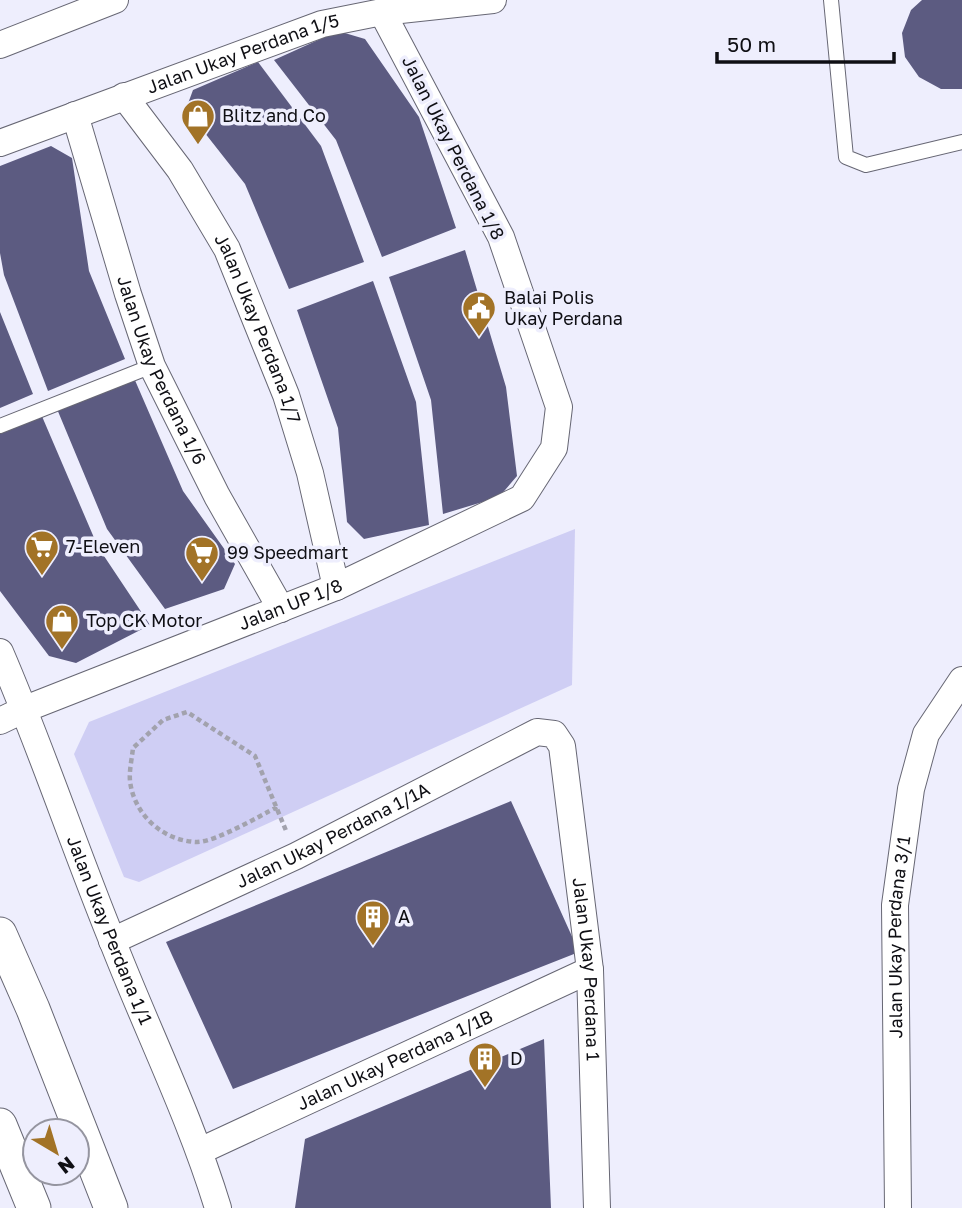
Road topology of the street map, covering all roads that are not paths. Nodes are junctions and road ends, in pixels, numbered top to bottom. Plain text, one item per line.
1 (116, 0) edge
2 (493, 0) edge
3 (831, 0) edge
4 (382, 12) junction
5 (0, 45) edge
6 (124, 96) junction
7 (75, 116) junction
8 (962, 142) edge
9 (0, 143) edge
10 (152, 366) junction
11 (0, 426) edge
12 (554, 448) joint
13 (336, 587) junction
14 (281, 609) junction
15 (0, 652) edge
16 (962, 680) edge
17 (25, 709) junction
18 (0, 722) edge
19 (554, 734) joint
20 (0, 934) edge
21 (112, 940) junction
22 (590, 970) junction
23 (0, 1125) edge
24 (200, 1151) junction
25 (33, 1208) edge
26 (111, 1208) edge
27 (218, 1208) edge
28 (597, 1208) edge
29 (898, 1208) edge

1 - 5 street
2 - 4 street, Jalan Ukay Perdana 1/5
3 - 8 lane
4 - 6 street, Jalan Ukay Perdana 1/5
4 - 12 street, Jalan Ukay Perdana 1/8
6 - 7 street, Jalan Ukay Perdana 1/5
6 - 13 street, Jalan Ukay Perdana 1/7
7 - 9 street, Jalan Ukay Perdana 1/5
7 - 10 street, Jalan Ukay Perdana 1/6
10 - 11 lane
10 - 14 street, Jalan Ukay Perdana 1/6
12 - 13 street, Jalan UP 1/8
13 - 14 street, Jalan UP 1/8
14 - 17 street, Jalan UP 1/8
15 - 17 street, Jalan Ukay Perdana 1/1
16 - 29 street, Jalan Ukay Perdana 3/1
17 - 18 street, Jalan UP 1/8
17 - 21 street, Jalan Ukay Perdana 1/1
19 - 21 street, Jalan Ukay Perdana 1/1A
19 - 22 street, Jalan Ukay Perdana 1
20 - 26 street
21 - 24 street, Jalan Ukay Perdana 1/1
22 - 24 street, Jalan Ukay Perdana 1/1B
22 - 28 street, Jalan Ukay Perdana 1
23 - 25 street
24 - 27 street, Jalan Ukay Perdana 1/1

